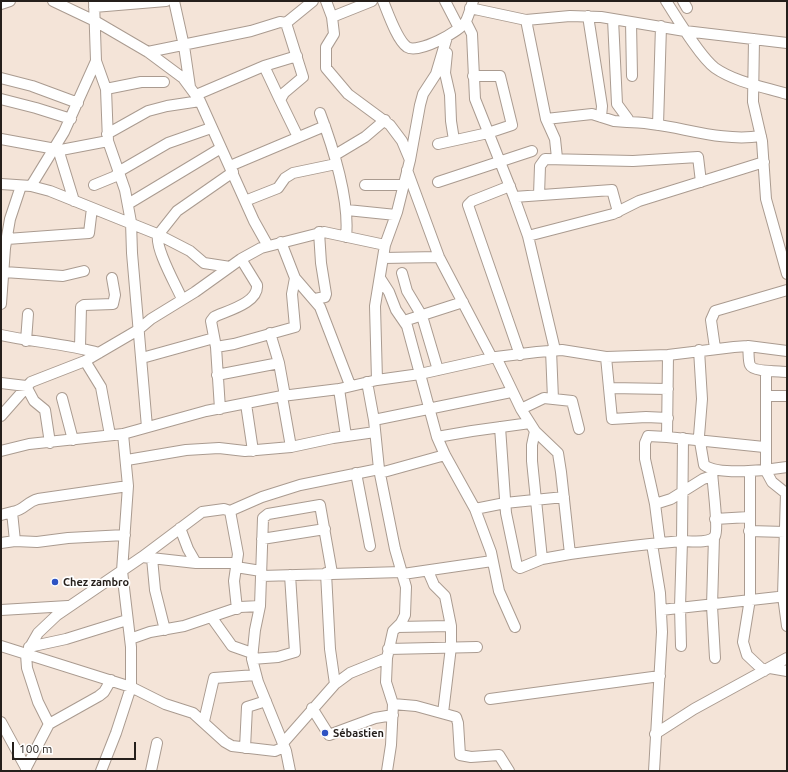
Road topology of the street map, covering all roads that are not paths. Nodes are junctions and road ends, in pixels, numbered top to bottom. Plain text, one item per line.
1 (10, 1) edge
2 (53, 1) edge
3 (166, 1) edge
4 (174, 1) edge
5 (313, 1) edge
6 (326, 1) edge
7 (372, 1) edge
8 (383, 1) edge
9 (445, 1) edge
10 (666, 1) edge
11 (1, 4) edge
12 (94, 4) edge
13 (472, 4) edge
14 (588, 16) junction
15 (332, 17) junction
16 (613, 19) junction
17 (526, 20) junction
18 (95, 21) junction
19 (631, 22) junction
20 (286, 23) junction
21 (462, 25) junction
22 (661, 26) junction
23 (685, 31) junction
24 (447, 37) junction
25 (754, 39) junction
26 (787, 43) edge
27 (184, 46) junction
28 (148, 52) junction
29 (297, 56) junction
30 (96, 61) junction
31 (264, 66) junction
32 (473, 76) junction
33 (632, 76) dead end
34 (1, 78) edge
35 (164, 82) dead end
36 (752, 83) junction
37 (106, 89) junction
38 (787, 94) edge
39 (195, 95) junction
40 (1, 99) edge
41 (280, 100) junction
42 (78, 103) junction
43 (320, 113) dead end
44 (601, 117) junction
45 (71, 119) junction
46 (546, 119) junction
47 (385, 120) junction
48 (628, 122) junction
49 (658, 125) junction
50 (325, 126) junction
51 (211, 128) junction
52 (488, 133) junction
53 (761, 136) junction
54 (298, 137) junction
55 (108, 138) junction
56 (1, 139) edge
57 (454, 140) junction
58 (438, 144) dead end
59 (221, 148) junction
60 (56, 149) junction
61 (532, 151) dead end
62 (557, 158) junction
63 (335, 159) junction
64 (410, 160) junction
65 (500, 161) junction
66 (764, 162) junction
67 (232, 169) junction
68 (407, 170) junction
69 (118, 172) junction
70 (438, 182) dead end
71 (701, 182) junction
72 (1, 184) edge
73 (365, 184) dead end
74 (94, 185) dead end
75 (404, 185) junction
76 (26, 186) junction
77 (510, 186) junction
78 (539, 195) junction
79 (514, 197) junction
80 (74, 201) junction
81 (245, 201) junction
82 (128, 204) junction
83 (92, 208) junction
84 (347, 210) junction
85 (618, 212) junction
86 (396, 215) junction
87 (131, 222) junction
88 (320, 232) junction
89 (158, 235) junction
90 (528, 236) junction
91 (346, 237) junction
92 (7, 239) junction
93 (281, 242) junction
94 (783, 243) edge
95 (385, 245) junction
96 (268, 246) junction
97 (439, 257) junction
98 (383, 258) junction
99 (241, 259) junction
100 (230, 267) junction
101 (84, 271) dead end
102 (4, 272) junction
103 (402, 273) dead end
104 (787, 274) edge
105 (112, 278) dead end
106 (295, 278) junction
107 (380, 278) junction
108 (787, 290) edge
109 (182, 299) junction
110 (315, 299) junction
111 (463, 302) junction
112 (1, 304) edge
113 (28, 314) dead end
114 (422, 316) junction
115 (404, 321) junction
116 (138, 330) junction
117 (270, 333) junction
118 (1, 335) edge
119 (26, 340) junction
120 (215, 343) junction
121 (748, 346) junction
122 (80, 347) junction
123 (715, 348) junction
124 (553, 350) junction
125 (699, 350) junction
126 (787, 351) edge
127 (99, 353) junction
128 (668, 354) junction
129 (520, 355) junction
130 (606, 357) junction
131 (142, 358) junction
132 (494, 358) junction
133 (85, 361) junction
134 (279, 363) junction
135 (438, 370) junction
136 (766, 371) junction
137 (787, 372) edge
138 (420, 374) junction
139 (217, 375) junction
140 (372, 381) junction
141 (1, 384) edge
142 (26, 386) junction
143 (350, 386) junction
144 (610, 388) junction
145 (339, 389) junction
146 (668, 389) junction
147 (511, 392) junction
148 (283, 396) junction
149 (766, 396) junction
150 (787, 396) edge
151 (62, 398) dead end
152 (553, 399) junction
153 (246, 404) junction
154 (220, 408) junction
155 (430, 408) junction
156 (521, 409) junction
157 (1, 416) edge
158 (668, 418) junction
159 (374, 420) junction
160 (147, 427) junction
161 (500, 427) junction
162 (533, 427) junction
163 (579, 429) dead end
164 (375, 432) junction
165 (123, 434) junction
166 (110, 435) junction
167 (346, 436) junction
168 (437, 437) junction
169 (667, 437) junction
170 (683, 438) junction
171 (73, 440) junction
172 (700, 440) junction
173 (50, 443) junction
174 (291, 447) junction
175 (764, 447) junction
176 (1, 451) edge
177 (253, 451) junction
178 (444, 455) junction
179 (127, 460) junction
180 (787, 467) edge
181 (380, 471) junction
182 (750, 471) junction
183 (766, 471) junction
184 (712, 472) junction
185 (356, 473) junction
186 (128, 486) junction
187 (786, 493) edge
188 (681, 494) junction
189 (564, 496) junction
190 (536, 500) junction
191 (505, 503) junction
192 (655, 504) junction
193 (475, 509) junction
194 (230, 511) junction
195 (12, 512) junction
196 (1, 515) edge
197 (749, 516) junction
198 (715, 519) junction
199 (180, 528) junction
200 (325, 529) junction
201 (749, 531) junction
202 (785, 532) junction
203 (125, 536) junction
204 (714, 537) junction
205 (262, 539) junction
206 (15, 541) junction
207 (682, 541) junction
208 (1, 543) edge
209 (656, 544) junction
210 (370, 546) dead end
211 (570, 554) junction
212 (147, 557) junction
213 (542, 560) junction
214 (492, 561) junction
215 (196, 563) junction
216 (236, 565) junction
217 (122, 571) junction
218 (428, 571) junction
219 (329, 573) junction
220 (402, 573) junction
221 (261, 574) junction
222 (290, 575) junction
223 (785, 596) edge
224 (750, 599) junction
225 (68, 606) junction
226 (260, 606) junction
227 (712, 606) junction
228 (680, 607) junction
229 (237, 608) junction
230 (1, 610) edge
231 (661, 610) junction
232 (212, 618) junction
233 (127, 620) junction
234 (451, 626) junction
235 (787, 626) edge
236 (397, 627) junction
237 (515, 627) dead end
238 (165, 630) junction
239 (130, 638) junction
240 (1, 646) edge
241 (681, 646) dead end
242 (477, 647) dead end
243 (451, 648) junction
244 (27, 650) junction
245 (387, 654) junction
246 (252, 656) junction
247 (715, 658) dead end
248 (787, 658) edge
249 (767, 669) junction
250 (787, 671) edge
251 (256, 675) junction
252 (660, 676) junction
253 (111, 680) junction
254 (335, 684) junction
255 (131, 687) junction
256 (490, 699) dead end
257 (266, 701) junction
258 (394, 704) junction
259 (312, 708) junction
260 (442, 713) junction
261 (393, 715) junction
262 (204, 721) junction
263 (1, 722) edge
264 (49, 724) junction
265 (655, 734) junction
266 (157, 743) dead end
267 (284, 745) junction
268 (245, 748) junction
269 (26, 769) edge
270 (101, 771) edge
271 (151, 771) edge
272 (290, 771) edge
273 (387, 771) edge
274 (509, 771) edge
275 (654, 771) edge

1 - 11 street
2 - 18 street
3 - 12 street
4 - 27 street
5 - 20 street
6 - 15 street
7 - 15 street
8 - 24 street
9 - 21 street
10 - 23 street
12 - 18 street
13 - 17 street
13 - 21 street
14 - 16 street
14 - 17 street
14 - 44 street
15 - 47 street
16 - 19 street
16 - 48 street
17 - 46 street
18 - 28 street
18 - 30 street
19 - 22 street
19 - 33 street
20 - 27 street
20 - 29 street
21 - 24 street
21 - 32 street
22 - 23 street
22 - 49 street
23 - 25 street
23 - 36 street
24 - 57 street
24 - 64 street
25 - 26 street
25 - 36 street
27 - 28 street
27 - 39 street
28 - 39 street
29 - 31 street
29 - 41 street
30 - 37 street
30 - 42 street
31 - 39 street
31 - 41 street
32 - 52 street
32 - 52 street
34 - 42 street
35 - 37 street
36 - 38 street
36 - 53 street
37 - 55 street
39 - 51 street
39 - 55 street
40 - 45 street
41 - 54 street
42 - 45 street
43 - 50 street
44 - 46 street
44 - 48 street
45 - 60 street
46 - 62 street
47 - 63 street
47 - 64 street
48 - 49 street
49 - 53 street
50 - 54 street
50 - 63 street
51 - 59 street
51 - 69 street
52 - 57 street
52 - 65 street
53 - 66 street
54 - 67 street
55 - 60 street
55 - 69 street
56 - 60 street
57 - 58 street
59 - 67 street
59 - 82 street
60 - 76 street
60 - 80 street
61 - 65 street
62 - 71 street
62 - 78 street
63 - 81 street
63 - 84 street
64 - 68 street
65 - 70 street
65 - 77 street
66 - 71 street
66 - 94 street
67 - 81 street
67 - 89 street
68 - 75 street
68 - 97 street
69 - 74 street
69 - 82 street
71 - 85 street
72 - 76 street
73 - 75 street
75 - 86 street
76 - 80 street
76 - 92 street
77 - 79 street
77 - 129 street
78 - 79 street
78 - 85 street
79 - 90 street
80 - 83 street
81 - 96 street
82 - 87 street
83 - 87 street
83 - 92 street
84 - 86 street
84 - 91 street
85 - 90 street
86 - 95 street
87 - 89 street
87 - 116 street
88 - 91 street
88 - 93 street
88 - 110 street
89 - 100 street
89 - 109 street
90 - 124 street
91 - 95 street
92 - 102 street
93 - 96 street
93 - 106 street
94 - 104 street
95 - 98 street
96 - 99 street
97 - 98 street
97 - 111 street
98 - 107 street
99 - 100 street
99 - 120 street
100 - 109 street
101 - 102 street
102 - 112 street
103 - 114 street
105 - 122 street
106 - 110 street
106 - 117 street
107 - 115 street
107 - 140 street
108 - 123 street
109 - 116 street
110 - 143 street
111 - 114 street
111 - 132 street
113 - 119 street
114 - 115 street
114 - 135 street
115 - 138 street
116 - 127 street
116 - 131 street
117 - 120 street
117 - 134 street
118 - 119 street
119 - 122 street
120 - 131 street
120 - 139 street
121 - 123 street
121 - 126 street
121 - 136 street
122 - 127 street
123 - 125 street
124 - 129 street
124 - 130 street
124 - 152 street
125 - 128 street
125 - 172 street
127 - 133 street
128 - 130 street
128 - 146 street
129 - 132 street
130 - 144 street
131 - 160 street
132 - 135 street
132 - 147 street
133 - 142 street
133 - 166 street
134 - 139 street
134 - 148 street
135 - 138 street
136 - 137 street
136 - 149 street
138 - 140 street
138 - 155 street
139 - 154 street
140 - 143 street
140 - 159 street
141 - 142 street
142 - 157 street
142 - 173 street
143 - 145 street
144 - 146 street
144 - 158 street
145 - 148 street
145 - 167 street
146 - 158 street
147 - 155 street
147 - 156 street
148 - 153 street
148 - 174 street
149 - 150 street
149 - 175 street
151 - 171 street
152 - 156 street
152 - 163 street
153 - 154 street
153 - 177 street
154 - 160 street
155 - 159 street
155 - 168 street
156 - 162 street
158 - 169 street
159 - 164 street
160 - 165 street
161 - 162 street
161 - 168 street
161 - 191 street
162 - 189 street
162 - 190 street
164 - 167 street
164 - 181 street
165 - 166 street
165 - 179 street
166 - 171 street
167 - 174 street
168 - 178 street
169 - 170 street
169 - 192 street
170 - 172 street
170 - 188 street
171 - 173 street
172 - 175 street
172 - 184 street
173 - 176 street
174 - 177 street
175 - 183 street
177 - 179 street
178 - 181 street
178 - 193 street
179 - 186 street
180 - 183 street
181 - 185 street
181 - 220 street
182 - 183 street
182 - 184 street
182 - 197 street
183 - 187 street
184 - 188 street
184 - 198 street
185 - 194 street
185 - 210 street
186 - 195 street
186 - 203 street
187 - 202 street
188 - 192 street
188 - 207 street
189 - 190 street
189 - 211 street
190 - 191 street
190 - 213 street
191 - 193 street
191 - 213 street
192 - 209 street
193 - 214 street
194 - 199 street
194 - 216 street
195 - 196 street
195 - 206 street
197 - 198 street
197 - 201 street
198 - 204 street
199 - 212 street
199 - 215 street
200 - 205 street
200 - 205 street
200 - 219 street
201 - 202 street
201 - 224 street
202 - 223 street
203 - 206 street
203 - 217 street
204 - 207 street
204 - 227 street
205 - 221 street
206 - 208 street
207 - 209 street
207 - 228 street
209 - 211 street
209 - 231 street
211 - 213 street
212 - 215 street
212 - 217 street
212 - 238 street
214 - 218 street
214 - 237 street
215 - 216 street
216 - 221 street
216 - 229 street
217 - 225 street
217 - 233 street
218 - 220 street
218 - 234 street
219 - 220 street
219 - 222 street
219 - 254 street
220 - 236 street
221 - 222 street
221 - 226 street
222 - 246 street
223 - 224 street
223 - 235 street
224 - 227 street
224 - 249 street
225 - 230 street
225 - 244 street
226 - 229 street
226 - 246 street
227 - 228 street
227 - 247 street
228 - 231 street
228 - 241 street
229 - 232 street
231 - 252 street
232 - 238 street
232 - 246 street
233 - 239 street
233 - 244 street
234 - 236 street
234 - 243 street
236 - 245 street
238 - 239 street
239 - 255 street
240 - 244 street
242 - 243 street
243 - 245 street
243 - 260 street
244 - 253 street
244 - 264 street
245 - 254 street
245 - 258 street
246 - 251 street
248 - 249 street
249 - 250 street
249 - 265 street
251 - 257 street
251 - 262 street
252 - 256 street
252 - 265 street
253 - 255 street
253 - 264 street
254 - 259 street
255 - 262 street
255 - 270 street
257 - 267 street
257 - 268 street
258 - 260 street
258 - 261 street
259 - 261 street
259 - 267 street
260 - 274 street
261 - 273 street
262 - 268 street
263 - 269 street
264 - 269 street
265 - 275 street
266 - 271 street
267 - 268 street
267 - 272 street

